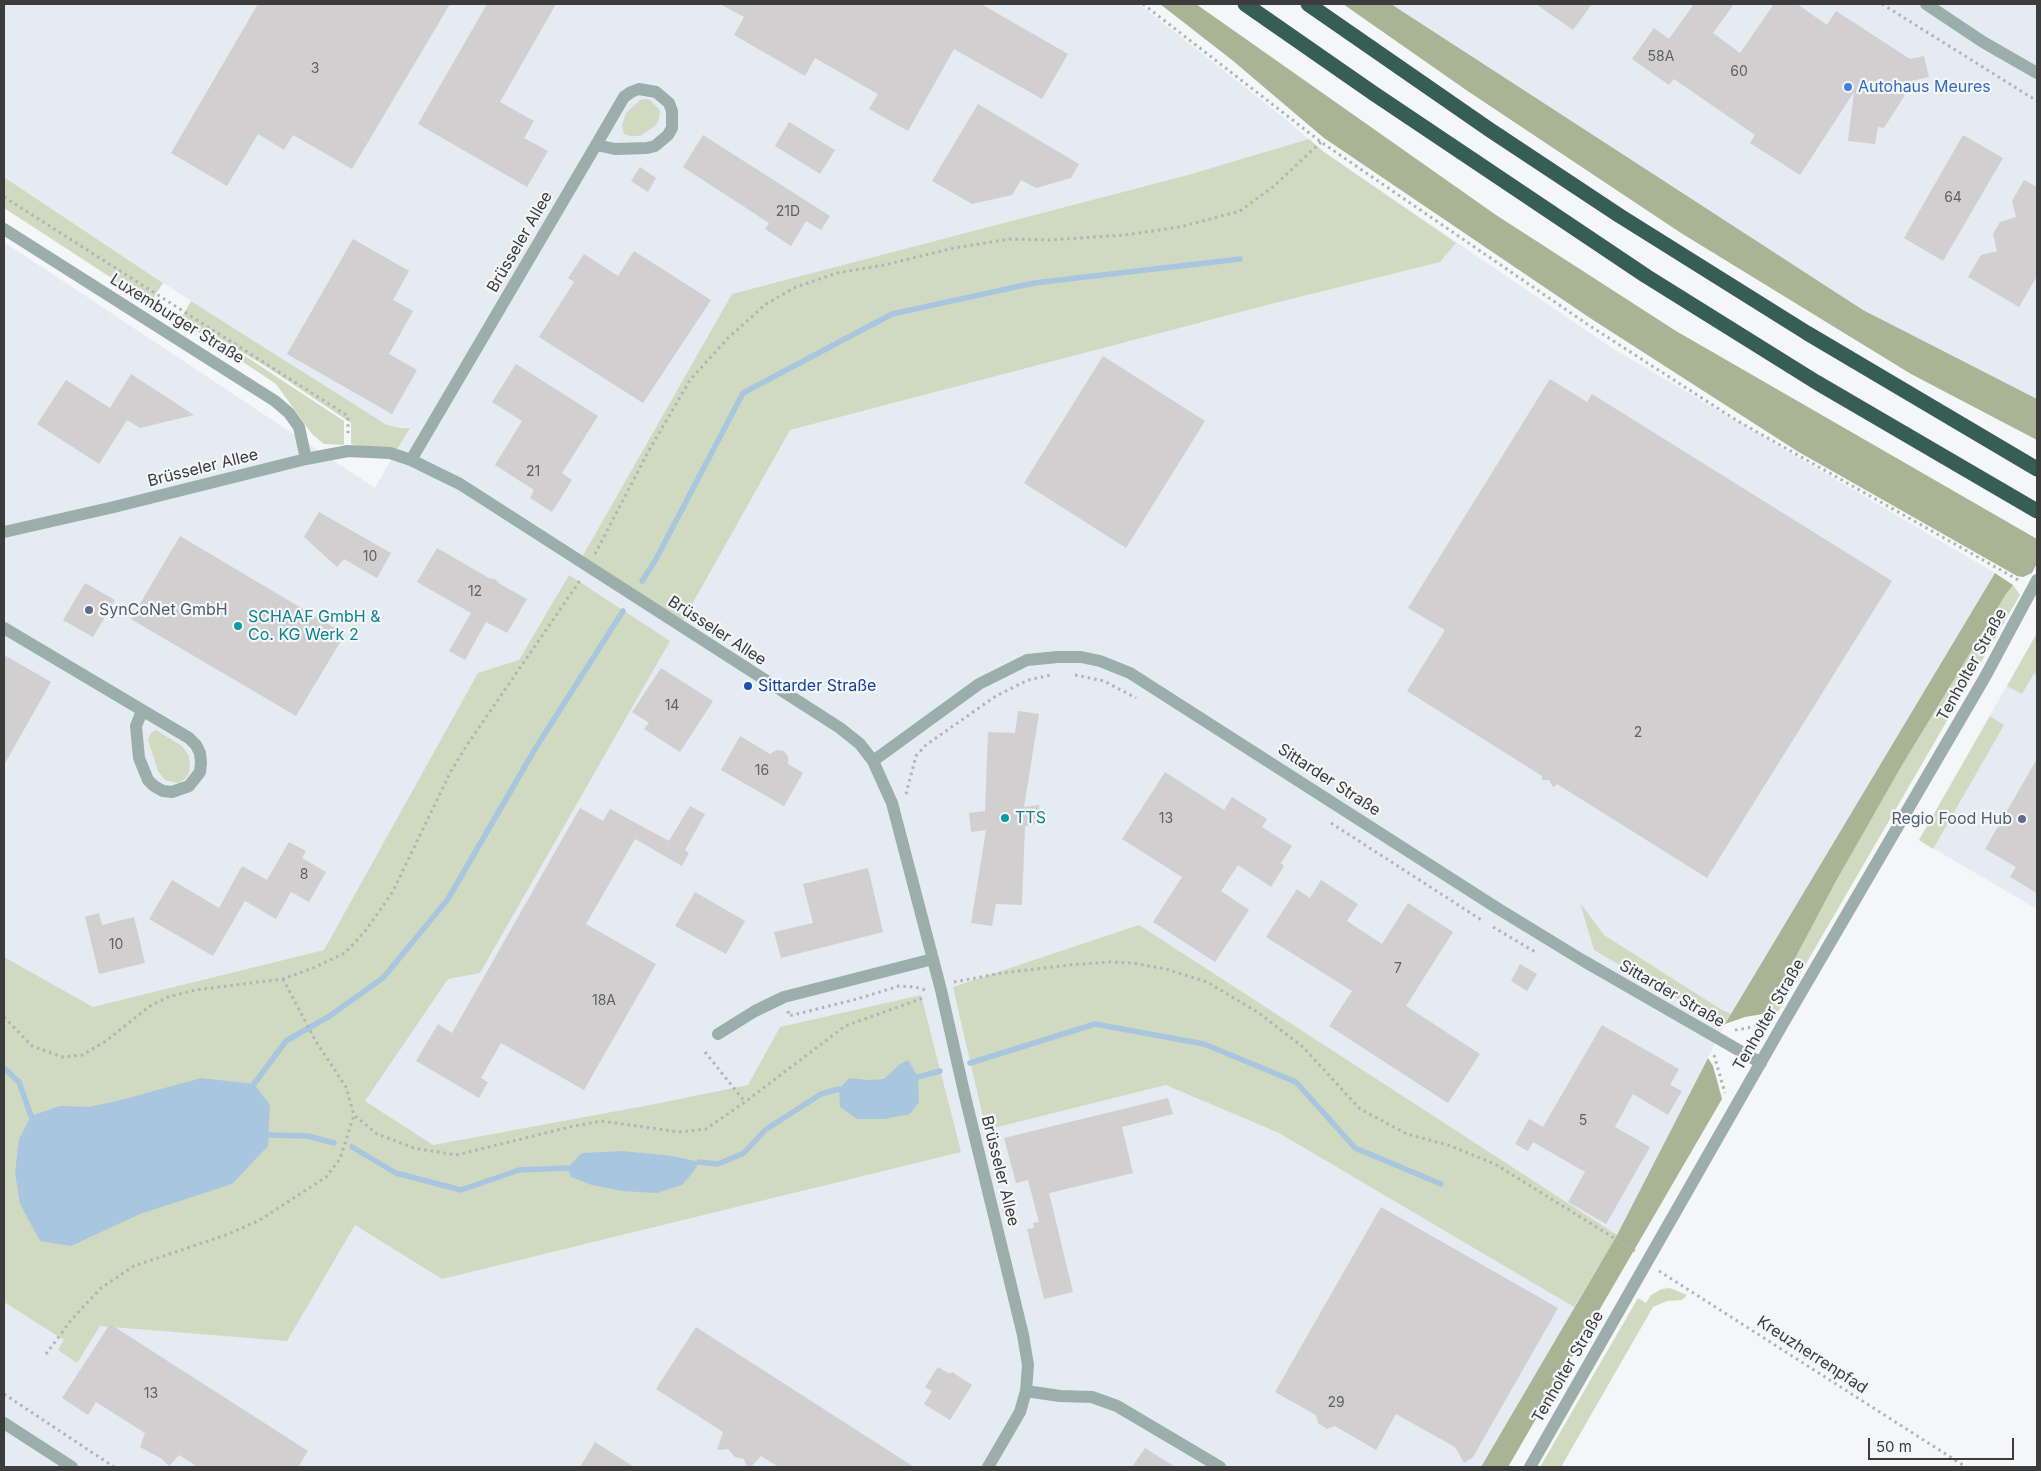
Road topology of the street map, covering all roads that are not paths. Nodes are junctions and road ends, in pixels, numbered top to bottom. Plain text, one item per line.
1 (1245, 4) edge
2 (1308, 4) edge
3 (1926, 4) edge
4 (2037, 73) edge
5 (596, 145) junction
6 (4, 228) edge
7 (306, 458) junction
8 (411, 460) junction
9 (2035, 468) edge
10 (2037, 511) edge
11 (4, 532) edge
12 (2035, 584) edge
13 (4, 628) edge
14 (142, 711) junction
15 (873, 761) junction
16 (933, 959) junction
17 (718, 1034) dead end
18 (1760, 1063) junction
19 (1026, 1390) junction
20 (4, 1423) edge
21 (72, 1467) edge
22 (988, 1467) edge
23 (1220, 1467) edge
24 (1530, 1467) edge

1 - 10 highway
2 - 9 highway
3 - 4 street
5 - 5 street, Brüsseler Allee
5 - 8 street, Brüsseler Allee
6 - 7 street, Luxemburger Straße
7 - 8 street, Brüsseler Allee
7 - 11 street, Brüsseler Allee
8 - 15 street, Brüsseler Allee
12 - 18 street, Tenholter Straße
13 - 14 street
14 - 14 street
15 - 16 street, Brüsseler Allee
15 - 18 street, Sittarder Straße
16 - 17 street
16 - 19 street, Brüsseler Allee
18 - 24 street, Tenholter Straße
19 - 22 street, Brüsseler Allee
19 - 23 street
20 - 21 street

